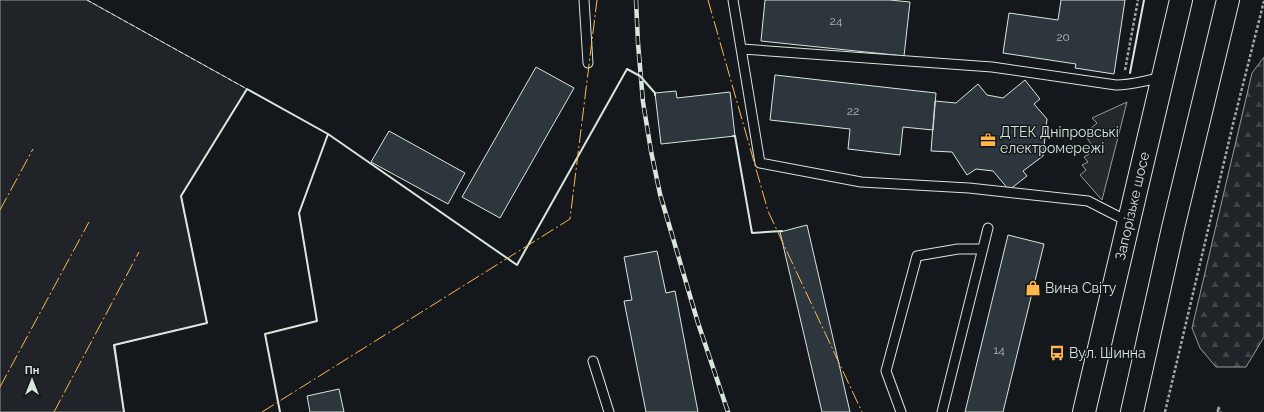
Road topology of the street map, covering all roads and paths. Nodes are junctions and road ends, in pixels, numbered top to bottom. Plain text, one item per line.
1 (584, 0) edge
2 (733, 0) edge
3 (1138, 0) edge
4 (1181, 0) edge
5 (1228, 0) edge
6 (1264, 1) edge
7 (742, 49) junction
8 (588, 63) dead end
9 (1125, 73) dead end
10 (1161, 78) junction
11 (1129, 222) junction
12 (988, 228) dead end
13 (983, 250) junction
14 (593, 361) dead end
15 (609, 412) edge
16 (901, 412) edge
17 (942, 412) edge
18 (1084, 412) edge
19 (1132, 412) edge
20 (1165, 412) edge
21 (1218, 412) edge
22 (1221, 412) edge

1 - 8 lane
2 - 7 lane
3 - 9 path
4 - 10 main road, Запорізьке шосе
5 - 19 main road
6 - 20 path
7 - 10 lane
7 - 11 lane
10 - 11 main road, Запорізьке шосе
11 - 18 main road, Запорізьке шосе
12 - 13 lane
13 - 16 lane
13 - 17 lane
14 - 15 lane
21 - 22 path

